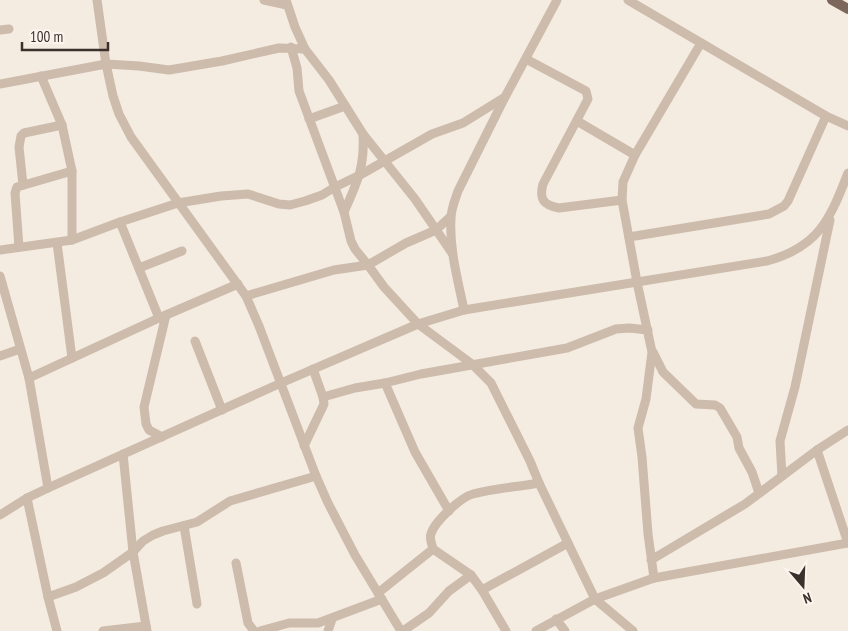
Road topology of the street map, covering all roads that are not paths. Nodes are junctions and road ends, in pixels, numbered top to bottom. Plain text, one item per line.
1 (97, 0) edge
2 (264, 0) edge
3 (557, 0) edge
4 (628, 0) edge
5 (832, 0) edge
6 (286, 3) edge
7 (848, 9) edge
8 (701, 43) junction
9 (291, 47) junction
10 (305, 49) junction
11 (526, 59) junction
12 (106, 64) junction
13 (41, 76) junction
14 (0, 84) edge
15 (504, 97) junction
16 (346, 106) junction
17 (826, 116) junction
18 (309, 119) junction
19 (577, 121) junction
20 (62, 125) junction
21 (848, 126) edge
22 (363, 134) junction
23 (634, 154) junction
24 (386, 162) junction
25 (72, 171) junction
26 (848, 173) edge
27 (360, 175) junction
28 (23, 184) junction
29 (335, 187) junction
30 (622, 200) junction
31 (178, 203) junction
32 (344, 212) junction
33 (831, 215) junction
34 (450, 217) junction
35 (120, 222) junction
36 (436, 230) junction
37 (629, 237) junction
38 (72, 240) junction
39 (57, 243) junction
40 (19, 247) junction
41 (0, 250) edge
42 (182, 251) dead end
43 (452, 253) junction
44 (368, 264) junction
45 (139, 268) junction
46 (0, 276) edge
47 (637, 282) junction
48 (238, 284) junction
49 (246, 296) junction
50 (464, 310) junction
51 (162, 317) junction
52 (418, 324) junction
53 (648, 330) junction
54 (195, 341) dead end
55 (20, 349) junction
56 (652, 352) junction
57 (0, 356) edge
58 (72, 358) junction
59 (472, 364) junction
60 (313, 369) junction
61 (29, 378) junction
62 (281, 383) junction
63 (385, 383) junction
64 (323, 397) junction
65 (222, 410) junction
66 (848, 430) edge
67 (162, 437) junction
68 (304, 446) junction
69 (817, 450) junction
70 (123, 454) junction
71 (316, 476) junction
72 (782, 476) junction
73 (539, 483) junction
74 (48, 488) junction
75 (759, 493) junction
76 (27, 498) junction
77 (449, 511) junction
78 (0, 515) edge
79 (184, 526) junction
80 (568, 543) junction
81 (848, 543) edge
82 (433, 549) junction
83 (133, 552) junction
84 (651, 560) junction
85 (236, 563) dead end
86 (471, 575) junction
87 (654, 578) junction
88 (482, 590) junction
89 (380, 596) junction
90 (48, 597) junction
91 (595, 599) junction
92 (197, 604) dead end
93 (332, 619) junction
94 (556, 620) junction
95 (146, 628) edge
96 (58, 631) edge
97 (103, 631) edge
98 (254, 631) edge
99 (260, 631) edge
100 (328, 631) edge
101 (402, 631) edge
102 (506, 631) edge
103 (536, 631) edge
104 (565, 631) edge
105 (633, 631) edge

1 - 12 street
2 - 6 street
3 - 11 street
4 - 8 street
5 - 7 main road
6 - 10 street
8 - 17 street
8 - 23 street
9 - 10 street
9 - 12 street
9 - 18 street
10 - 16 street
11 - 15 street
11 - 19 street
12 - 13 street
12 - 31 street
13 - 14 street
13 - 20 street
15 - 24 street
15 - 34 street
16 - 18 street
16 - 22 street
17 - 21 street
17 - 37 street
18 - 29 street
19 - 23 street
19 - 30 street
20 - 25 street
20 - 28 street
22 - 24 street
22 - 27 street
23 - 30 street
24 - 27 street
24 - 36 street
25 - 28 street
25 - 38 street
26 - 33 street
27 - 29 street
27 - 32 street
28 - 40 street
29 - 31 street
29 - 32 street
30 - 37 street
31 - 35 street
31 - 48 street
32 - 44 street
33 - 47 street
33 - 72 street
34 - 36 street
34 - 43 street
35 - 38 street
35 - 45 street
36 - 43 street
36 - 44 street
37 - 47 street
38 - 39 street
39 - 40 street
39 - 58 street
40 - 41 street
42 - 45 street
43 - 50 street
44 - 49 street
44 - 52 street
45 - 51 street
46 - 55 street
47 - 50 street
47 - 53 street
48 - 49 street
48 - 51 street
49 - 62 street
50 - 52 street
51 - 58 street
51 - 67 street
52 - 59 street
52 - 60 street
53 - 56 street
53 - 59 street
54 - 65 street
55 - 57 street
55 - 61 street
56 - 75 street
56 - 84 street
58 - 61 street
59 - 63 street
59 - 73 street
60 - 62 street
60 - 64 street
61 - 74 street
62 - 65 street
62 - 68 street
63 - 64 street
63 - 77 street
64 - 68 street
65 - 67 street
66 - 69 street
67 - 70 street
68 - 71 street
69 - 72 street
69 - 81 street
70 - 74 street
70 - 83 street
71 - 79 street
71 - 89 street
72 - 75 street
73 - 77 street
73 - 80 street
74 - 76 street
75 - 84 street
76 - 78 street
76 - 90 street
77 - 82 street
79 - 83 street
79 - 92 street
80 - 88 street
80 - 91 street
81 - 87 street
82 - 86 street
82 - 89 street
83 - 90 street
83 - 95 street
84 - 87 street
85 - 98 street
86 - 88 street
86 - 101 street
87 - 91 street
88 - 102 street
89 - 93 street
89 - 101 street
90 - 96 street
91 - 94 street
91 - 105 street
93 - 99 street
93 - 100 street
94 - 103 street
94 - 104 street
95 - 97 street

